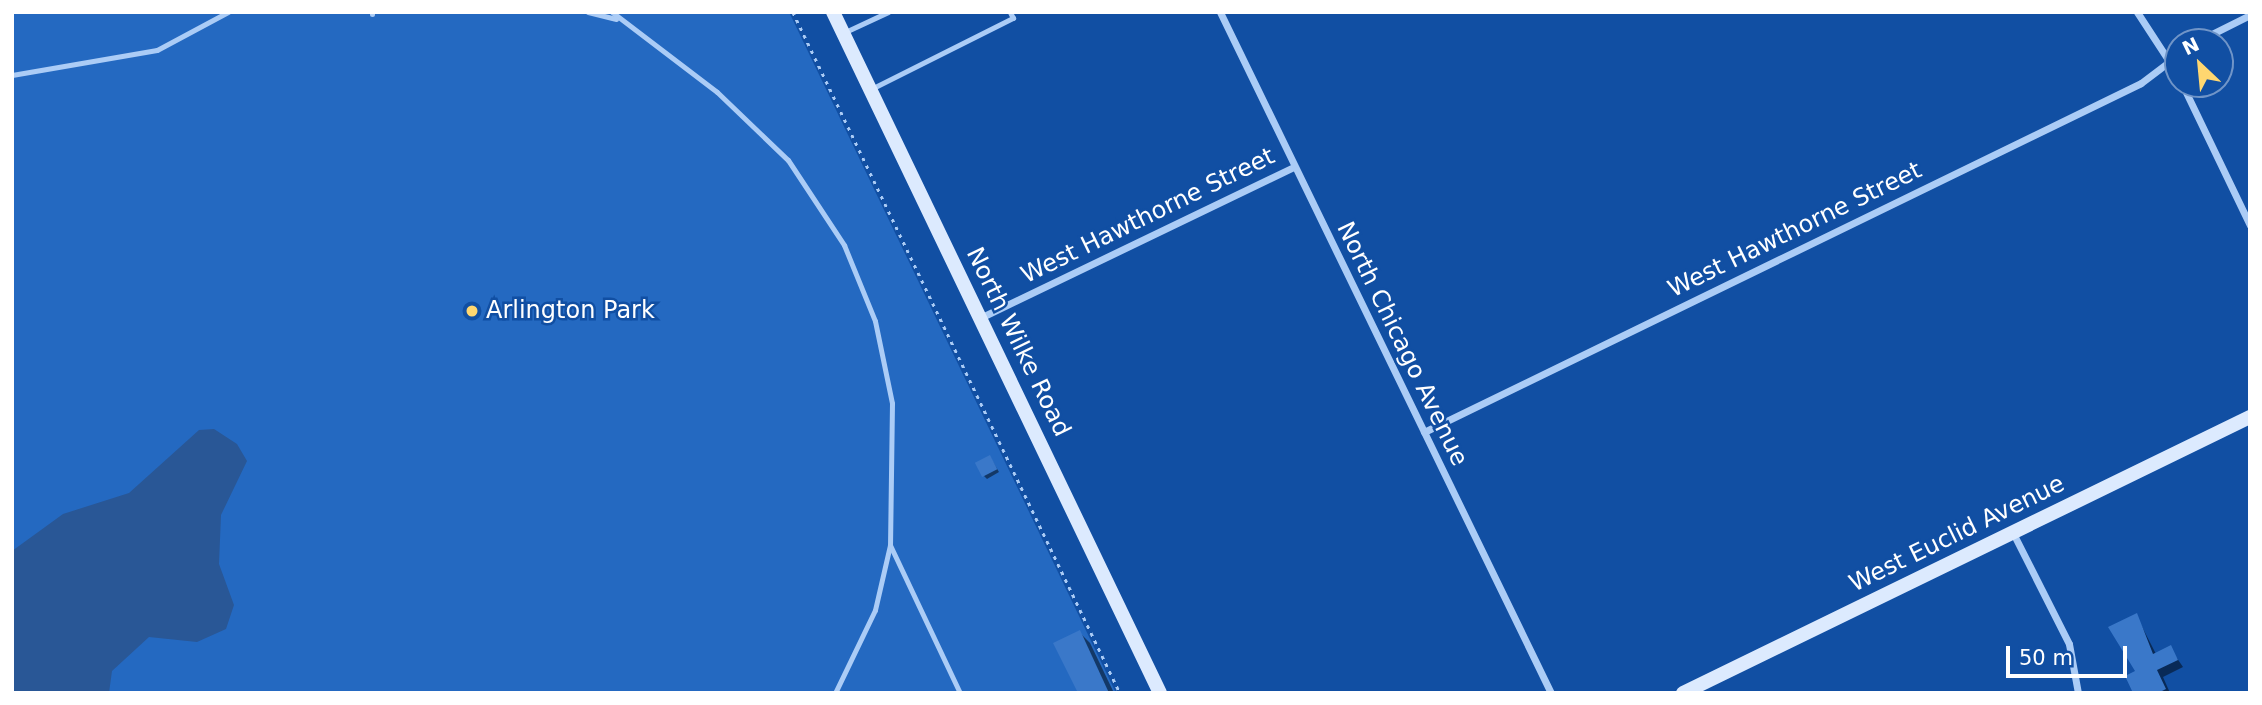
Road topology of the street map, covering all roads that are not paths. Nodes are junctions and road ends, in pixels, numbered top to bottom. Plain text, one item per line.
1 (228, 12) edge
2 (588, 12) edge
3 (612, 12) edge
4 (833, 12) edge
5 (888, 12) edge
6 (1010, 12) edge
7 (1220, 12) edge
8 (2137, 12) edge
9 (2250, 15) edge
10 (617, 20) junction
11 (2224, 28) edge
12 (843, 33) junction
13 (2164, 50) edge
14 (2164, 65) edge
15 (12, 75) edge
16 (871, 89) junction
17 (2189, 98) edge
18 (1293, 167) junction
19 (2250, 225) edge
20 (982, 317) junction
21 (2250, 417) edge
22 (1423, 432) junction
23 (2012, 533) junction
24 (890, 545) junction
25 (835, 693) edge
26 (960, 693) edge
27 (1160, 693) edge
28 (1551, 693) edge
29 (1683, 693) edge
30 (2078, 693) edge

1 - 15 lane
2 - 10 lane
3 - 10 lane
4 - 12 main road, North Wilke Road
5 - 12 lane
6 - 16 lane
7 - 18 street, North Chicago Avenue
8 - 13 street
9 - 11 street
10 - 24 lane
12 - 16 main road, North Wilke Road
14 - 22 street, West Hawthorne Street
16 - 20 main road, North Wilke Road
17 - 19 street
18 - 20 street, West Hawthorne Street
18 - 22 street, North Chicago Avenue
20 - 27 main road, North Wilke Road
21 - 23 main road, West Euclid Avenue
22 - 28 street, North Chicago Avenue
23 - 29 main road, West Euclid Avenue
23 - 30 street
24 - 25 lane
24 - 26 lane

